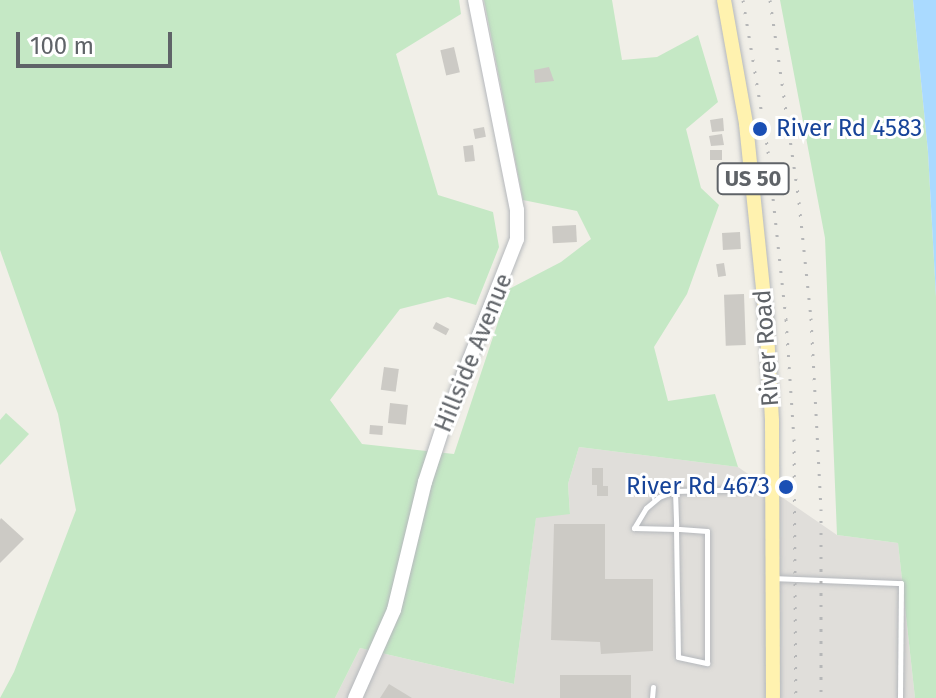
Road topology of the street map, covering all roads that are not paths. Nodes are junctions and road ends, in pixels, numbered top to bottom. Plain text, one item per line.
1 (475, 0) edge
2 (724, 0) edge
3 (772, 482) junction
4 (675, 491) junction
5 (676, 529) junction
6 (774, 578) junction
7 (653, 687) dead end
8 (355, 698) edge
9 (652, 698) edge
10 (773, 698) edge
11 (900, 698) edge

1 - 8 street, Hillside Avenue
2 - 3 main road, River Road / US 50
3 - 4 lane
3 - 6 main road, River Road / US 50
4 - 5 lane
4 - 5 lane
5 - 5 lane
6 - 10 main road, River Road / US 50
6 - 11 lane
7 - 9 lane

